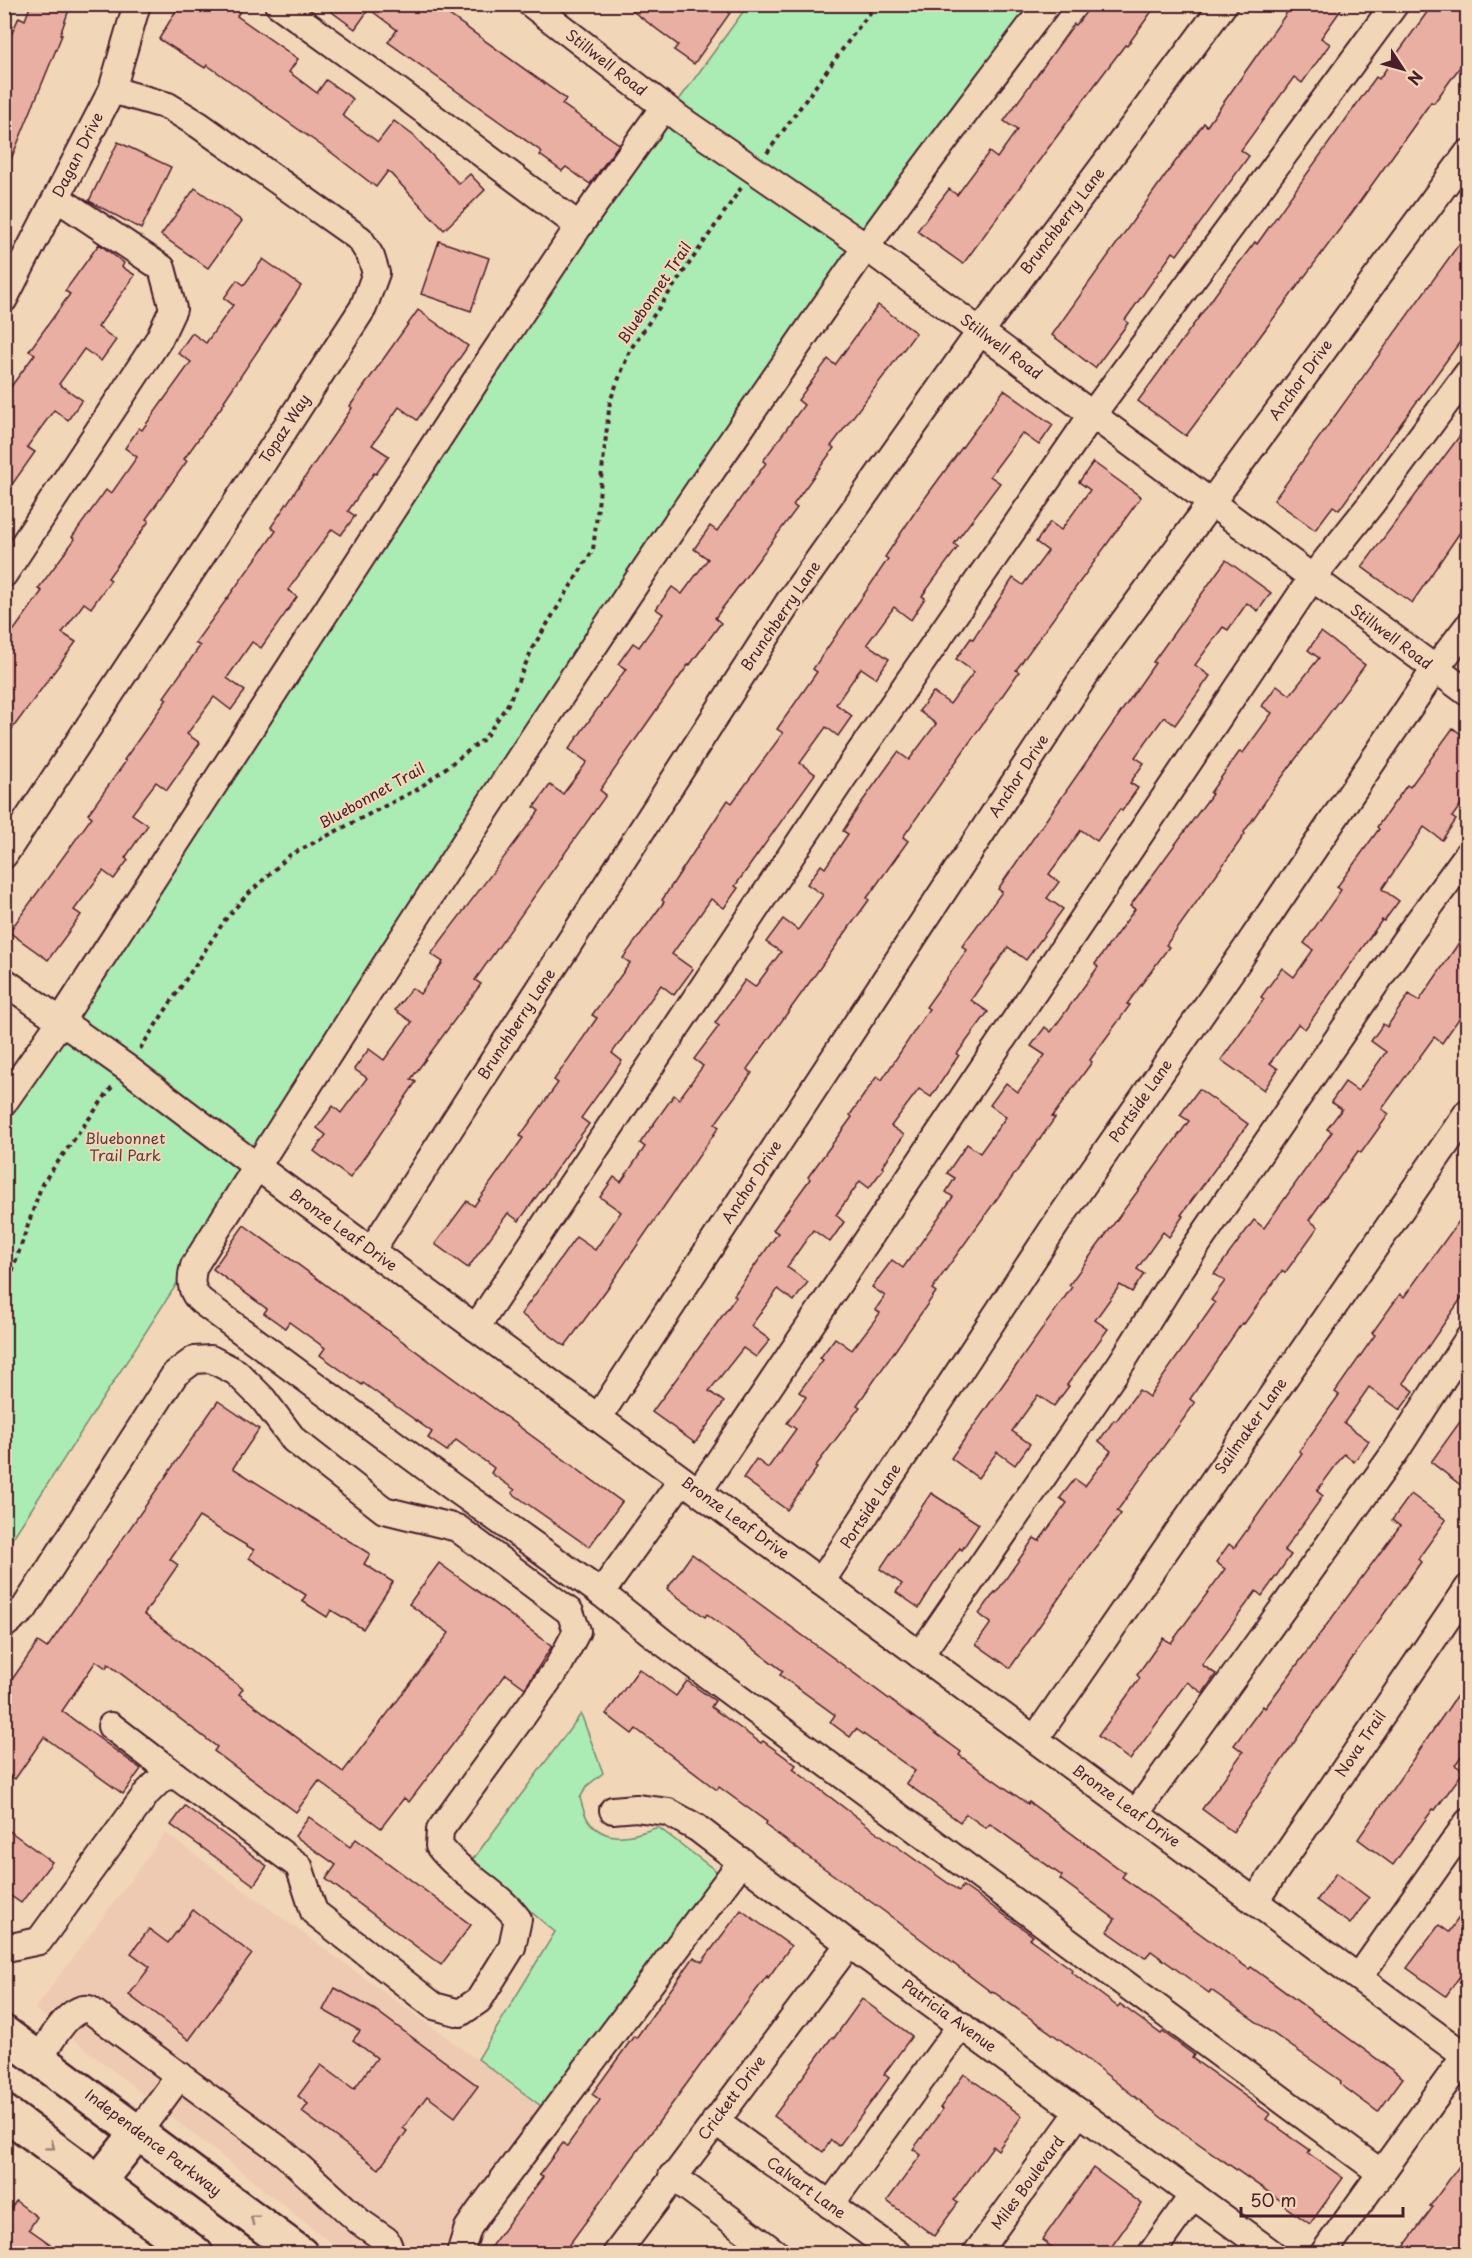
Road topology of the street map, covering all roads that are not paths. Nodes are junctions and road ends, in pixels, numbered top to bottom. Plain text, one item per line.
1 (137, 4) edge
2 (278, 4) edge
3 (531, 4) edge
4 (1047, 4) edge
5 (1224, 4) edge
6 (1395, 4) edge
7 (112, 90) junction
8 (664, 107) junction
9 (1467, 153) edge
10 (57, 198) junction
11 (579, 226) junction
12 (866, 247) junction
13 (4, 299) edge
14 (980, 332) junction
15 (1467, 373) edge
16 (1092, 415) junction
17 (1211, 503) junction
18 (4, 574) edge
19 (1312, 578) junction
20 (1467, 626) edge
21 (1435, 669) junction
22 (1467, 693) edge
23 (1467, 854) edge
24 (4, 855) edge
25 (4, 981) edge
26 (60, 1022) junction
27 (4, 1102) edge
28 (1467, 1112) edge
29 (256, 1166) junction
30 (371, 1251) junction
31 (476, 1328) junction
32 (1467, 1339) edge
33 (598, 1418) junction
34 (690, 1486) junction
35 (821, 1582) junction
36 (1467, 1588) edge
37 (601, 1593) junction
38 (4, 1625) edge
39 (920, 1655) junction
40 (111, 1726) dead end
41 (1035, 1739) junction
42 (175, 1775) junction
43 (613, 1810) dead end
44 (1136, 1813) junction
45 (1467, 1822) edge
46 (742, 1861) junction
47 (1255, 1901) junction
48 (4, 1943) edge
49 (849, 1944) junction
50 (1359, 1977) junction
51 (961, 2025) junction
52 (4, 2033) edge
53 (1466, 2054) edge
54 (39, 2059) junction
55 (180, 2075) junction
56 (4, 2112) edge
57 (1079, 2112) junction
58 (715, 2121) junction
59 (138, 2132) junction
60 (1381, 2174) junction
61 (672, 2176) junction
62 (99, 2181) junction
63 (1193, 2196) junction
64 (830, 2205) junction
65 (1330, 2251) edge
66 (196, 2253) edge
67 (301, 2253) edge
68 (392, 2253) edge
69 (460, 2253) edge
70 (616, 2253) edge
71 (777, 2253) edge
72 (898, 2253) edge
73 (976, 2253) edge
74 (1151, 2253) edge
75 (1274, 2253) edge

1 - 7 street, Dagan Drive
2 - 11 street
3 - 8 street, Stillwell Road
4 - 12 street
5 - 14 street, Brunchberry Lane
6 - 16 street
7 - 10 street, Dagan Drive
7 - 24 street, Topaz Way
8 - 11 street
8 - 12 street, Stillwell Road
9 - 17 street, Anchor Drive
10 - 13 street, Dagan Drive
10 - 18 street
11 - 26 street
12 - 14 street, Stillwell Road
12 - 29 street
14 - 16 street, Stillwell Road
14 - 30 street, Brunchberry Lane
15 - 19 street
16 - 17 street, Stillwell Road
16 - 31 street
17 - 19 street, Stillwell Road
17 - 33 street, Anchor Drive
19 - 21 street, Stillwell Road
19 - 34 street
20 - 21 street, Portside Lane
21 - 22 street, Stillwell Road
21 - 35 street, Portside Lane
23 - 39 street
25 - 26 street, Bronze Leaf Drive
26 - 27 street
26 - 29 street, Bronze Leaf Drive
28 - 41 street, Sailmaker Lane
29 - 30 street, Bronze Leaf Drive
29 - 37 street
30 - 31 street, Bronze Leaf Drive
31 - 33 street, Bronze Leaf Drive
32 - 44 street
33 - 34 street, Bronze Leaf Drive
34 - 35 street, Bronze Leaf Drive
34 - 37 street
35 - 39 street, Bronze Leaf Drive
36 - 47 street, Nova Trail
37 - 60 street
38 - 42 street
39 - 41 street, Bronze Leaf Drive
40 - 42 street
41 - 44 street, Bronze Leaf Drive
42 - 48 street
43 - 46 street, Patricia Avenue
44 - 47 street, Bronze Leaf Drive
45 - 50 street
46 - 49 street, Patricia Avenue
46 - 69 street
47 - 50 street, Bronze Leaf Drive
49 - 51 street, Patricia Avenue
49 - 58 street, Crickett Drive
50 - 53 street, Bronze Leaf Drive
51 - 57 street, Patricia Avenue
51 - 64 street
52 - 54 main road, Independence Parkway
53 - 60 street
54 - 55 street
54 - 59 main road, Independence Parkway
55 - 59 street
55 - 68 street
56 -> 62 main road
57 - 63 street, Patricia Avenue
57 - 73 street, Miles Boulevard
58 - 61 street, Crickett Drive
58 - 64 street, Calvart Lane
59 - 62 main road
67 -> 59 main road, Independence Parkway
60 - 65 street
61 - 70 street, Crickett Drive
61 - 71 street
62 - 66 main road
63 - 74 street
63 - 75 street, Patricia Avenue
64 - 72 street, Calvart Lane

